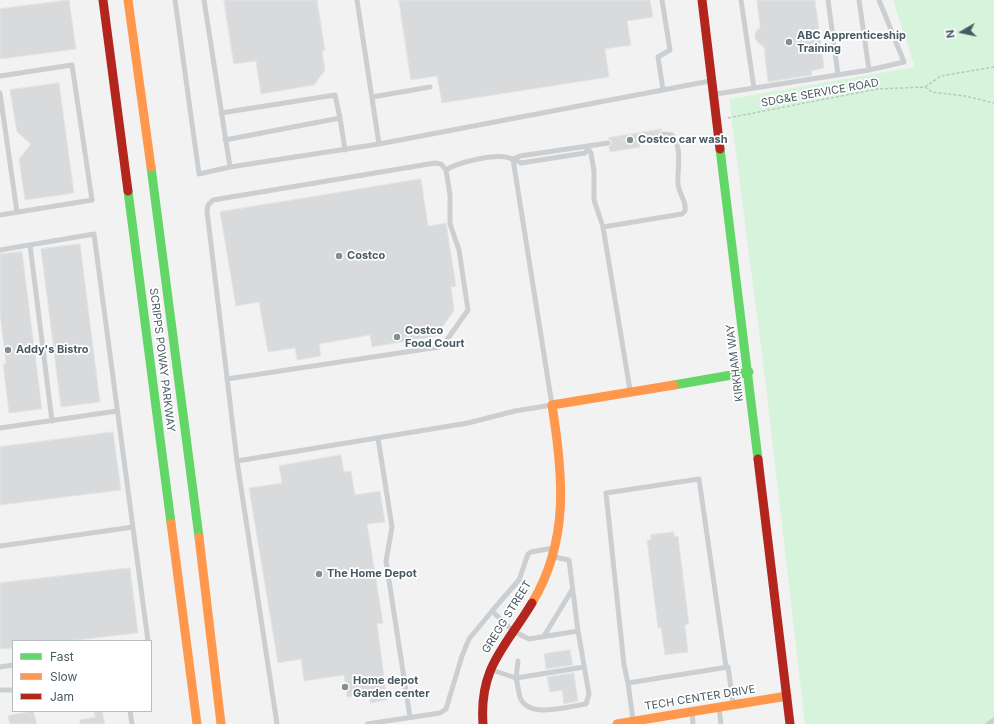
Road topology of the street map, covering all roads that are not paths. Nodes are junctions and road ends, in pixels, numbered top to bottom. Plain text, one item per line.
1 (103, 0) edge
2 (128, 0) edge
3 (175, 0) edge
4 (204, 0) edge
5 (357, 0) edge
6 (662, 0) edge
7 (702, 0) edge
8 (740, 0) edge
9 (828, 0) edge
10 (859, 0) edge
11 (879, 0) edge
12 (869, 70) junction
13 (838, 75) junction
14 (0, 76) edge
15 (713, 81) junction
16 (430, 87) dead end
17 (754, 88) junction
18 (663, 90) junction
19 (0, 93) edge
20 (715, 94) junction
21 (372, 97) junction
22 (221, 113) junction
23 (340, 118) junction
24 (663, 134) dead end
25 (225, 140) junction
26 (608, 143) dead end
27 (379, 144) junction
28 (589, 147) junction
29 (344, 150) junction
30 (514, 159) junction
31 (230, 167) junction
32 (446, 170) junction
33 (17, 212) junction
34 (0, 215) edge
35 (603, 227) junction
36 (30, 245) junction
37 (0, 250) edge
38 (748, 372) junction
39 (227, 379) junction
40 (630, 393) junction
41 (552, 405) junction
42 (118, 411) junction
43 (52, 421) junction
44 (0, 426) edge
45 (378, 438) junction
46 (238, 461) junction
47 (133, 527) junction
48 (0, 546) edge
49 (555, 547) junction
50 (553, 557) junction
51 (572, 590) junction
52 (492, 611) junction
53 (578, 630) junction
54 (513, 631) junction
55 (544, 636) junction
56 (148, 640) edge
57 (518, 661) dead end
58 (12, 665) edge
59 (0, 666) edge
60 (584, 667) junction
61 (726, 667) junction
62 (489, 669) junction
63 (516, 678) junction
64 (628, 683) junction
65 (0, 690) edge
66 (12, 690) edge
67 (787, 696) junction
68 (734, 705) junction
69 (719, 708) junction
70 (692, 711) junction
71 (130, 712) edge
72 (410, 717) junction
73 (994, 720) edge
74 (630, 723) edge
75 (132, 724) edge
76 (197, 724) edge
77 (221, 724) edge
78 (277, 724) edge
79 (367, 724) edge
80 (483, 724) edge
81 (617, 724) edge
82 (694, 724) edge
83 (721, 724) edge
84 (790, 724) edge
85 (988, 724) edge

1 - 76 main road, SCRIPPS POWAY PARKWAY
2 - 77 main road, SCRIPPS POWAY PARKWAY
3 - 31 lane
4 - 22 lane
5 - 21 lane
6 - 18 lane
7 - 15 main road, KIRKHAM WAY
8 - 17 lane
9 - 13 lane
10 - 12 lane
11 - 12 lane
12 - 13 lane
13 - 17 lane
14 - 33 lane
15 - 18 lane
15 - 20 main road, KIRKHAM WAY
16 - 21 lane
17 - 20 lane
18 - 27 lane
19 - 33 lane
20 - 38 main road, KIRKHAM WAY
21 - 27 lane
22 - 23 lane
22 - 25 lane
23 - 25 lane
23 - 29 lane
24 - 35 lane
25 - 31 lane
26 - 28 lane
27 - 29 lane
28 - 30 lane
28 - 35 lane
29 - 31 lane
30 - 32 lane
30 - 41 lane
32 - 39 lane
32 - 39 lane
33 - 34 lane
35 - 40 lane
36 - 37 lane
36 - 42 lane
36 - 43 lane
38 - 40 main road
38 - 67 main road, KIRKHAM WAY
39 - 46 lane
40 - 41 main road
41 - 45 lane
41 - 49 main road, GREGG STREET
42 - 43 lane
42 - 47 lane
43 - 44 lane
45 - 46 lane
45 - 72 lane
46 - 78 lane
47 - 48 lane
47 - 56 lane
49 - 50 main road, GREGG STREET
49 - 52 lane
50 - 51 lane
50 - 54 main road, GREGG STREET
51 - 53 lane
51 - 55 lane
52 - 54 lane
52 - 72 lane
53 - 55 lane
53 - 60 lane
54 - 55 lane
54 - 62 main road, GREGG STREET
57 - 63 lane
58 - 59 lane
60 - 63 lane
60 - 63 lane
61 - 64 lane
61 - 64 lane
61 - 68 lane
62 - 63 lane
62 - 80 main road, GREGG STREET
64 - 74 lane
65 - 66 lane
67 - 68 main road, TECH CENTER DRIVE
67 - 84 main road, KIRKHAM WAY
68 - 69 main road, TECH CENTER DRIVE
69 - 70 main road, TECH CENTER DRIVE
69 - 83 lane
70 - 74 main road, TECH CENTER DRIVE
70 - 82 lane
71 - 75 lane
72 - 79 lane
73 - 85 lane
74 - 81 main road, TECH CENTER DRIVE

